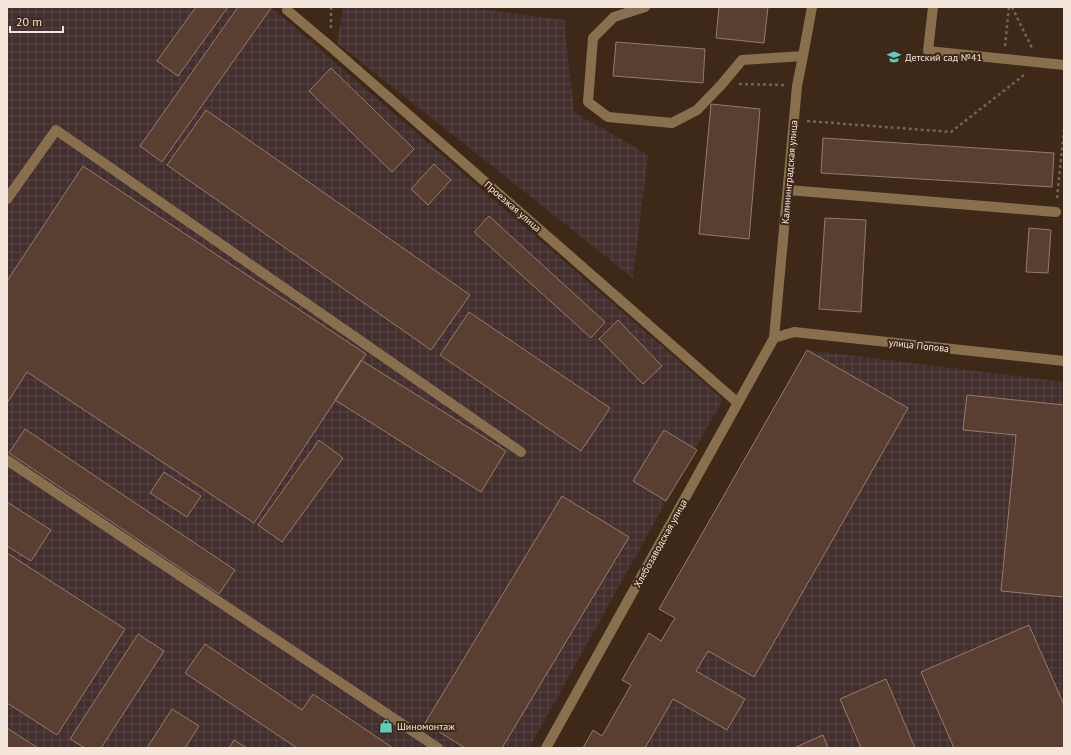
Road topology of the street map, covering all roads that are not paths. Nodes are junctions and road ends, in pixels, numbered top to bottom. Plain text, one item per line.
1 (645, 7) edge
2 (812, 7) edge
3 (933, 7) edge
4 (286, 10) dead end
5 (803, 56) junction
6 (1064, 65) edge
7 (788, 190) junction
8 (7, 200) edge
9 (1056, 212) road end
10 (774, 338) junction
11 (1064, 361) edge
12 (738, 403) junction
13 (521, 452) dead end
14 (7, 460) edge
15 (438, 748) edge
16 (546, 748) edge

1 - 5 street
2 - 5 street, Калининградская улица
3 - 6 street
4 - 12 street, Проезжая улица
5 - 7 street, Калининградская улица
7 - 9 street
7 - 10 street, Калининградская улица
8 - 13 street
10 - 11 street, улица Попова
10 - 12 street, Хлебозаводская улица
12 - 16 street, Хлебозаводская улица
14 - 15 street

